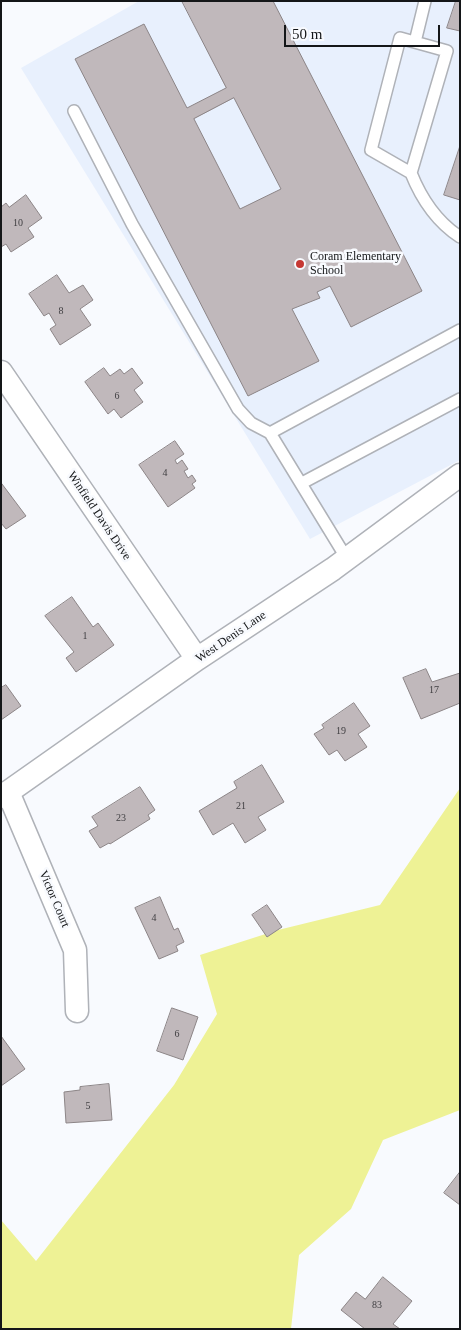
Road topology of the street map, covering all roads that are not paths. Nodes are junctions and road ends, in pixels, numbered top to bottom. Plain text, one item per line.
1 (425, 1) edge
2 (415, 42) junction
3 (74, 111) dead end
4 (411, 172) junction
5 (460, 237) edge
6 (460, 330) edge
7 (4, 383) edge
8 (460, 399) edge
9 (270, 434) junction
10 (460, 476) edge
11 (302, 482) junction
12 (347, 559) junction
13 (197, 659) junction
14 (5, 795) edge
15 (77, 1011) dead end

1 - 2 lane
2 - 4 lane
2 - 4 lane
3 - 9 lane
4 - 5 lane
6 - 9 lane
7 - 13 street, Winfield Davis Drive
8 - 11 lane
9 - 11 lane
10 - 12 street, West Denis Lane
11 - 12 lane
12 - 13 street, West Denis Lane
13 - 14 street, West Denis Lane
14 - 15 street, Victor Court

